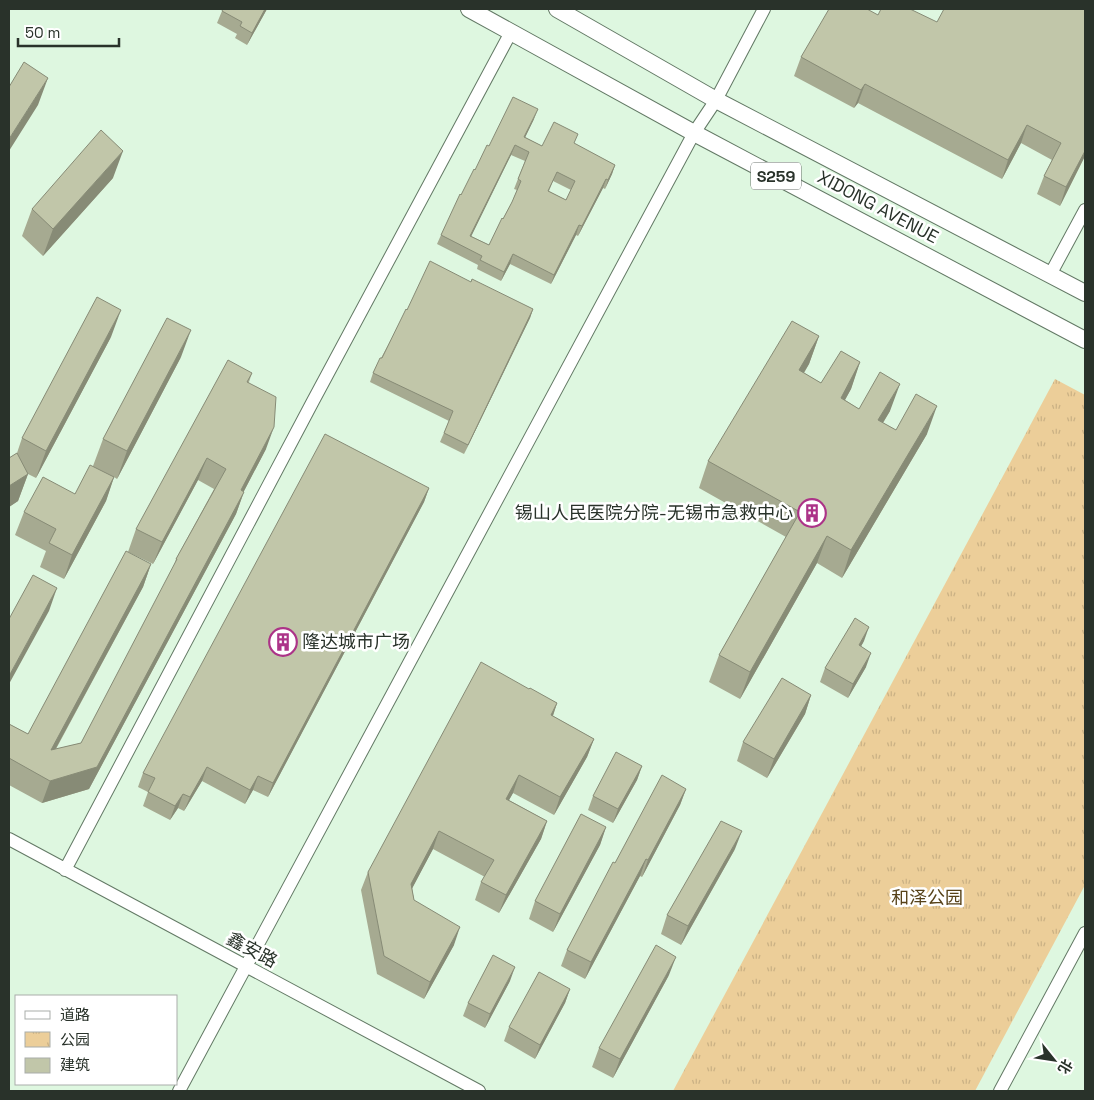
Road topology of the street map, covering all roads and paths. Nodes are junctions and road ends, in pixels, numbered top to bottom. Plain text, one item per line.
1 (469, 9) edge
2 (558, 9) edge
3 (764, 9) edge
4 (511, 32) junction
5 (716, 100) junction
6 (694, 133) junction
7 (1085, 210) edge
8 (1050, 275) junction
9 (1085, 293) edge
10 (1085, 340) edge
11 (9, 839) edge
12 (65, 870) junction
13 (1085, 933) edge
14 (246, 967) junction
15 (179, 1091) edge
16 (479, 1091) edge
17 (1000, 1091) edge

1 - 4 main road, XIDONG AVENUE / S259
2 - 5 main road, XIDONG AVENUE / S259
3 - 5 street
4 - 6 main road, XIDONG AVENUE / S259
4 - 12 street
5 - 6 street
5 - 8 main road, XIDONG AVENUE / S259
6 - 10 main road, XIDONG AVENUE / S259
6 - 14 street
7 - 8 street
8 - 9 main road, XIDONG AVENUE / S259
11 - 12 street, 鑫安路
12 - 14 street, 鑫安路
13 - 17 street
14 - 15 street
14 - 16 street, 鑫安路

